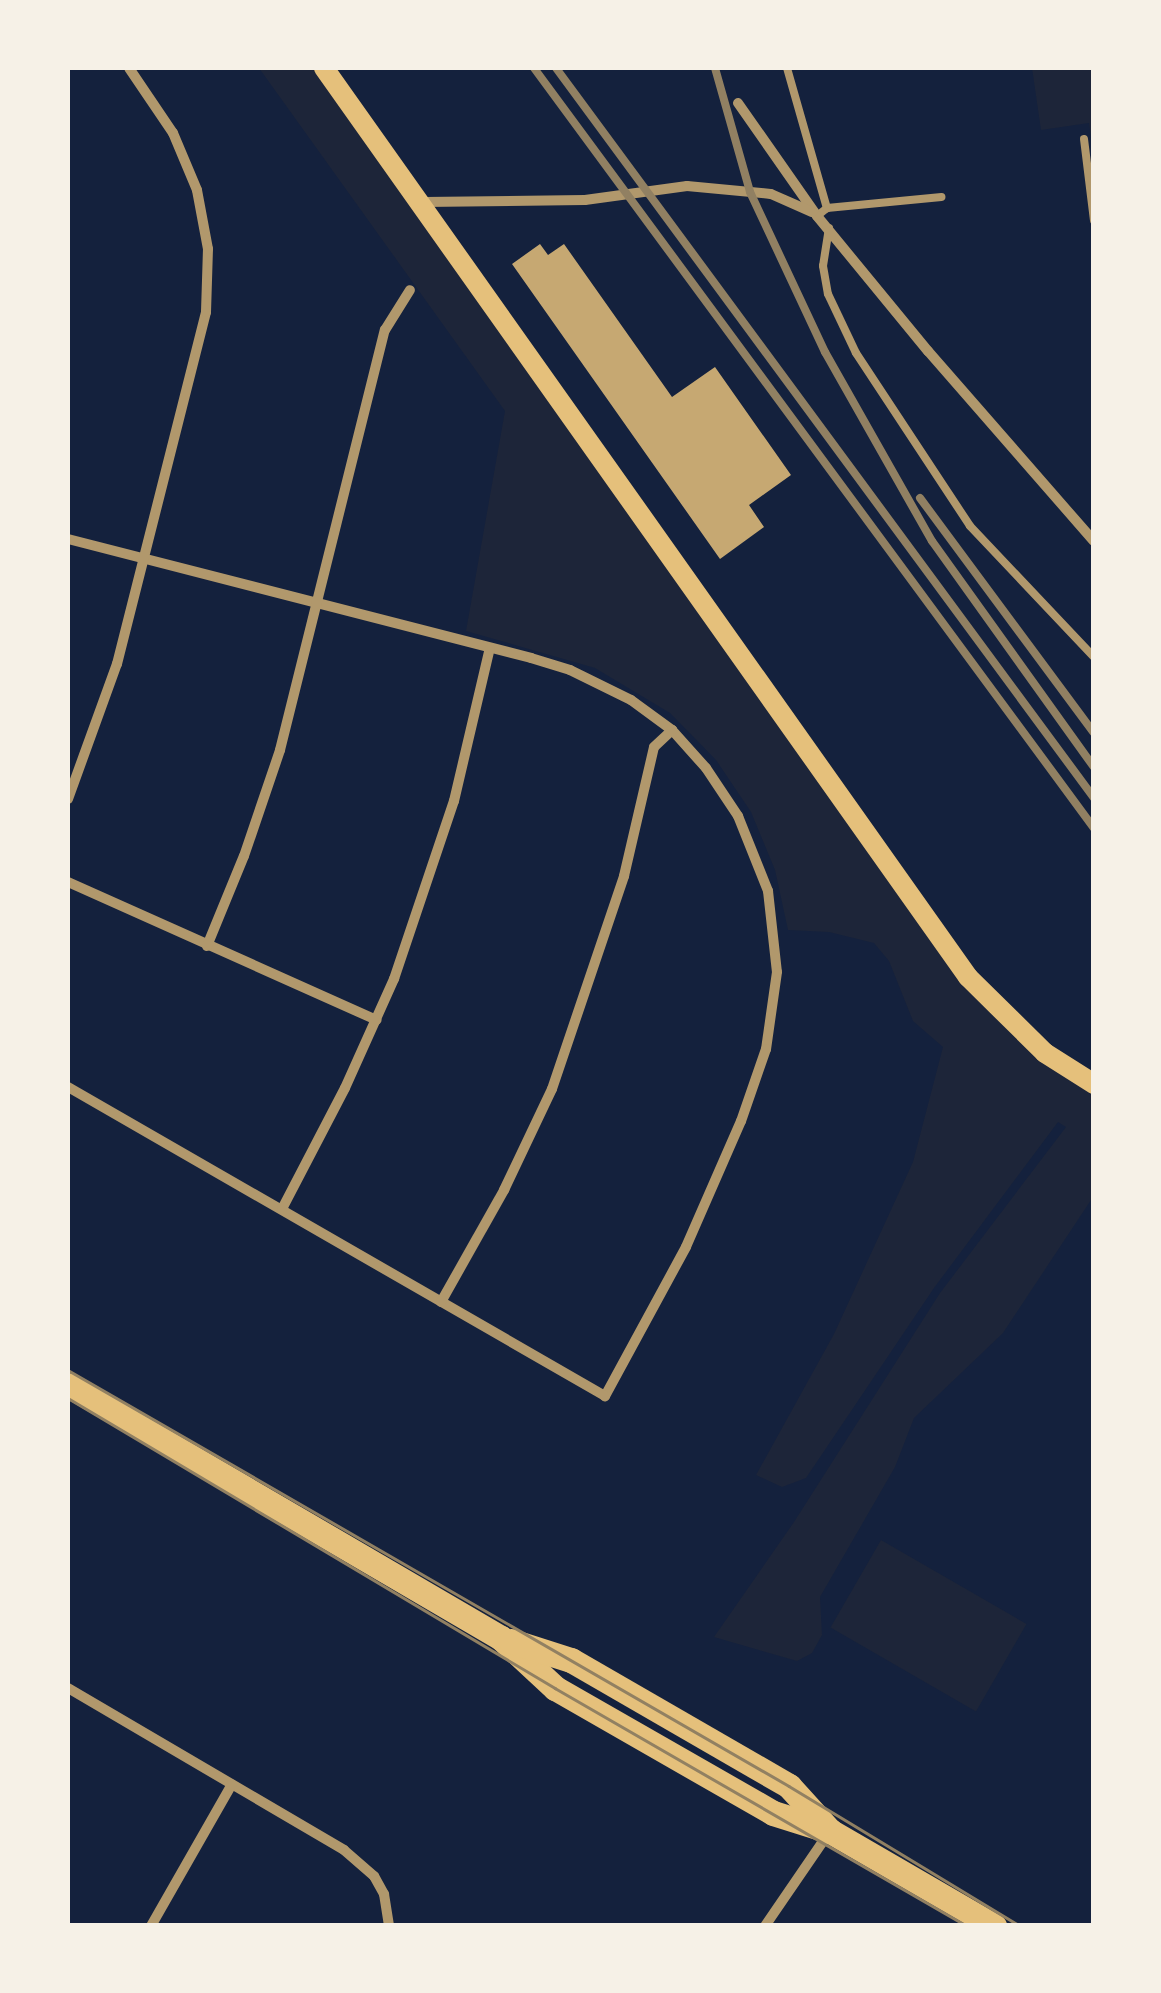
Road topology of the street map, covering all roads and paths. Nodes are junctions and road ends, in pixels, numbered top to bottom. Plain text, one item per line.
1 (129, 68) edge
2 (324, 68) edge
3 (787, 68) edge
4 (738, 103) dead end
5 (1084, 139) dead end
6 (941, 198) dead end
7 (424, 202) junction
8 (822, 212) junction
9 (1094, 220) edge
10 (829, 228) junction
11 (410, 290) dead end
12 (68, 539) edge
13 (1094, 541) edge
14 (144, 562) junction
15 (317, 606) junction
16 (490, 648) junction
17 (1094, 657) edge
18 (672, 730) junction
19 (68, 799) edge
20 (68, 882) edge
21 (207, 946) junction
22 (377, 1020) junction
23 (1094, 1084) edge
24 (68, 1087) edge
25 (282, 1209) junction
26 (442, 1302) junction
27 (68, 1385) edge
28 (69, 1692) edge
29 (232, 1784) junction
30 (830, 1831) junction
31 (151, 1926) edge
32 (389, 1926) edge
33 (765, 1926) edge
34 (994, 1926) edge

1 - 14 street
2 - 7 main road
3 - 8 lane
4 - 8 street
5 - 9 lane
6 - 8 lane
7 - 8 street
7 - 23 main road
8 - 10 street
10 - 13 street
10 - 17 lane
11 - 15 street
12 - 14 street
14 - 15 street
14 - 19 street
15 - 16 street
15 - 21 street
16 - 18 street
16 - 22 street
18 - 26 street
18 - 26 street
20 - 21 street
21 - 22 street
22 - 25 street
24 - 25 street
25 - 26 street
27 - 30 main road
28 - 29 street
29 - 31 street
29 - 32 street
30 - 33 street
30 - 34 main road

